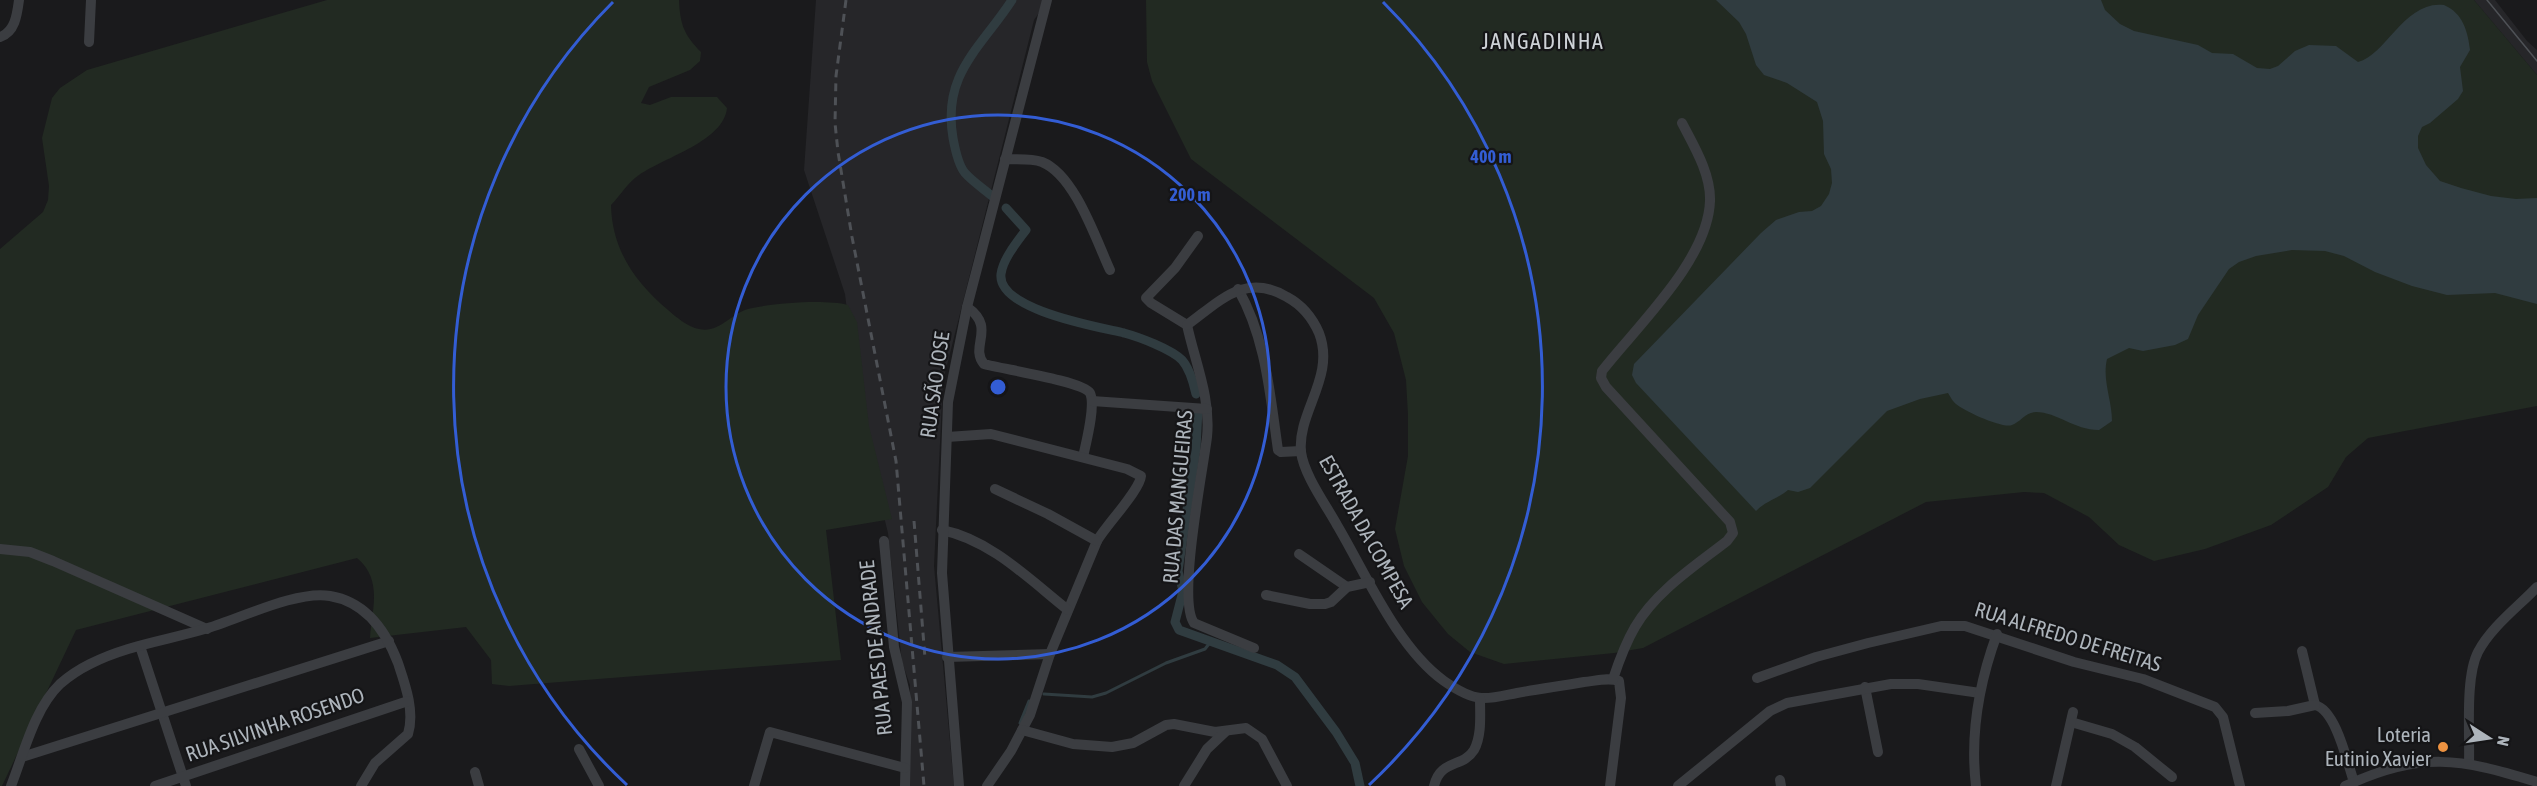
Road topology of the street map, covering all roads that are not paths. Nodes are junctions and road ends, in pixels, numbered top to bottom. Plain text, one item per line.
1 (19, 0) edge
2 (91, 0) edge
3 (1047, 0) edge
4 (4, 35) edge
5 (89, 42) dead end
6 (1682, 123) dead end
7 (1005, 159) junction
8 (1198, 236) dead end
9 (1110, 270) dead end
10 (1238, 289) junction
11 (967, 307) junction
12 (1187, 325) junction
13 (1092, 401) junction
14 (1207, 409) junction
15 (946, 437) junction
16 (1301, 451) junction
17 (1083, 457) junction
18 (995, 489) dead end
19 (942, 530) junction
20 (884, 541) dead end
21 (1097, 541) junction
22 (0, 549) edge
23 (1299, 554) dead end
24 (1370, 582) junction
25 (1347, 587) junction
26 (2537, 587) edge
27 (1266, 595) dead end
28 (1068, 610) junction
29 (207, 629) junction
30 (1997, 634) junction
31 (389, 641) junction
32 (140, 646) junction
33 (1254, 648) dead end
34 (2302, 651) dead end
35 (1050, 654) junction
36 (947, 657) junction
37 (1757, 678) dead end
38 (1616, 680) junction
39 (1865, 687) junction
40 (1980, 693) junction
41 (1480, 698) junction
42 (408, 701) junction
43 (2315, 705) junction
44 (160, 712) junction
45 (2255, 713) dead end
46 (1231, 729) junction
47 (1022, 730) junction
48 (579, 749) dead end
49 (1878, 752) dead end
50 (22, 757) junction
51 (2469, 762) junction
52 (905, 768) junction
53 (475, 772) dead end
54 (2172, 777) dead end
55 (184, 781) edge
56 (2537, 782) edge
57 (2349, 784) edge
58 (361, 785) edge
59 (11, 786) edge
60 (155, 786) edge
61 (479, 786) edge
62 (599, 786) edge
63 (754, 786) edge
64 (905, 786) edge
65 (959, 786) edge
66 (987, 786) edge
67 (1184, 786) edge
68 (1287, 786) edge
69 (1434, 786) edge
70 (1610, 786) edge
71 (1678, 786) edge
72 (1977, 786) edge
73 (2056, 786) edge
74 (2240, 786) edge

1 - 4 street
2 - 5 street
3 - 7 street, RUA SÃO JOSE
6 - 38 street
7 - 9 street
7 - 11 street, RUA SÃO JOSE
8 - 12 street
10 - 12 street
10 - 16 street
10 - 16 street, ESTRADA DA COMPESA
11 - 13 street
11 - 15 street, RUA SÃO JOSE
12 - 14 street, RUA DAS MANGUEIRAS
13 - 14 street
13 - 17 street
14 - 33 street, RUA DAS MANGUEIRAS
15 - 17 street
15 - 19 street, RUA SÃO JOSE
16 - 24 street, ESTRADA DA COMPESA
17 - 21 street
18 - 21 street
19 - 28 street
19 - 36 street, RUA SÃO JOSE
20 - 52 street, RUA PAES DE ANDRADE
21 - 28 street
22 - 29 street
23 - 25 street
24 - 25 street
24 - 41 street, ESTRADA DA COMPESA
25 - 27 street
26 - 51 street
28 - 35 street
29 - 31 street
29 - 32 street
30 - 37 street, RUA ALFREDO DE FREITAS
30 - 40 street
30 - 74 street, RUA ALFREDO DE FREITAS
31 - 42 street
31 - 44 street
32 - 44 street
32 - 50 street
34 - 43 street
35 - 36 street
35 - 47 street
36 - 65 street, RUA SÃO JOSE
38 - 41 street
38 - 70 street
39 - 40 street
39 - 49 street
39 - 71 street
40 - 72 street
41 - 69 street
42 - 55 street, RUA SILVINHA ROSENDO
42 - 58 street
43 - 45 street
43 - 57 street
44 - 50 street
44 - 55 street
46 - 47 street
46 - 67 street
46 - 68 street
47 - 66 street
48 - 62 street
50 - 59 street
51 - 56 street
51 - 57 street
52 - 63 street
52 - 64 street, RUA PAES DE ANDRADE
53 - 61 street
54 - 73 street
55 - 60 street, RUA SILVINHA ROSENDO

